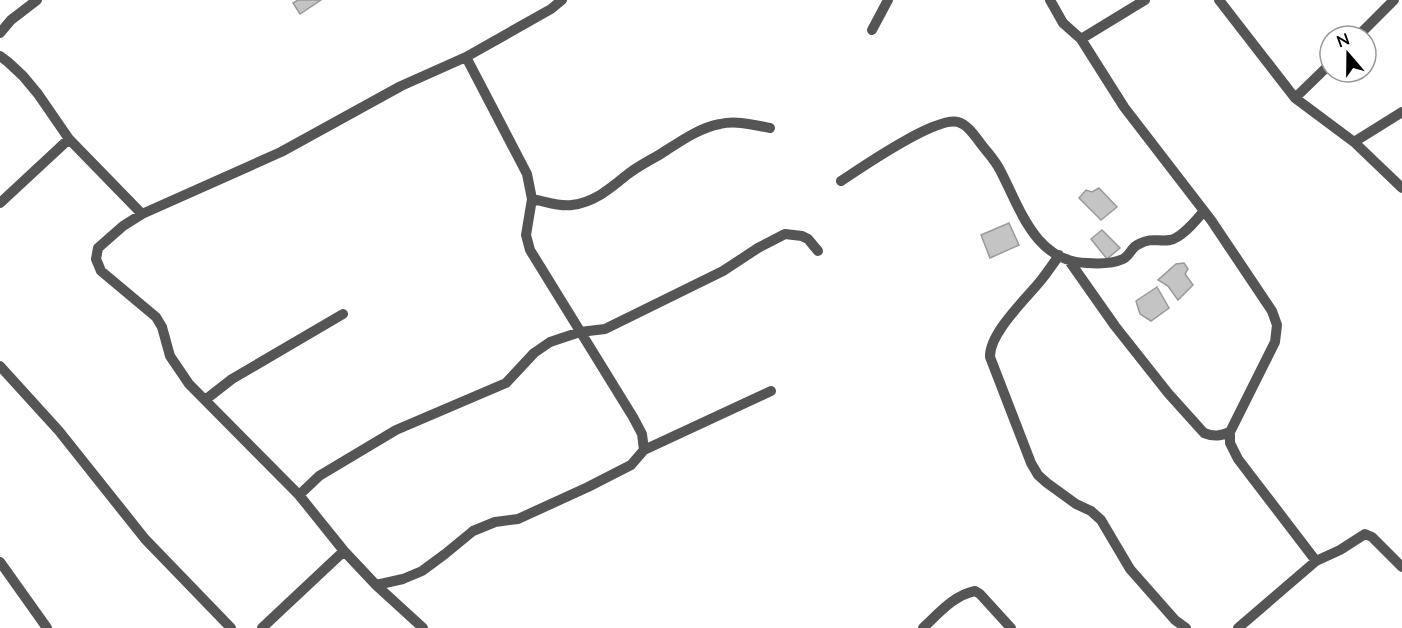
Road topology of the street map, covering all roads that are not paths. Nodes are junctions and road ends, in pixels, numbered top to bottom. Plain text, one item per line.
1 (37, 0) edge
2 (561, 0) edge
3 (888, 0) edge
4 (1050, 0) edge
5 (1145, 0) edge
6 (1219, 0) edge
7 (1394, 0) edge
8 (1370, 24) edge
9 (872, 30) dead end
10 (0, 33) edge
11 (1081, 39) junction
12 (0, 56) edge
13 (466, 57) junction
14 (1318, 76) edge
15 (1295, 98) junction
16 (1402, 112) edge
17 (770, 128) dead end
18 (69, 139) junction
19 (1354, 142) junction
20 (842, 181) dead end
21 (1402, 188) edge
22 (532, 199) junction
23 (0, 203) edge
24 (1204, 211) junction
25 (142, 214) junction
26 (818, 251) dead end
27 (1059, 255) junction
28 (1070, 262) junction
29 (343, 314) dead end
30 (580, 332) junction
31 (0, 366) edge
32 (771, 392) dead end
33 (205, 399) junction
34 (1230, 432) junction
35 (644, 450) junction
36 (299, 495) junction
37 (344, 551) junction
38 (1316, 561) junction
39 (0, 562) edge
40 (1402, 567) edge
41 (376, 585) junction
42 (47, 628) edge
43 (231, 628) edge
44 (262, 628) edge
45 (423, 628) edge
46 (923, 628) edge
47 (1011, 628) edge
48 (1186, 628) edge
49 (1238, 628) edge

1 - 10 street
2 - 13 street
3 - 9 street
4 - 11 street
5 - 11 street
6 - 15 street
7 - 8 street
11 - 24 street
12 - 18 street
13 - 22 street
13 - 25 street
14 - 15 street
15 - 19 street
16 - 19 street
17 - 22 street
18 - 23 street
18 - 25 street
19 - 21 street
20 - 27 street
22 - 30 street
24 - 28 street
24 - 34 street
25 - 33 street
26 - 30 street
27 - 28 street
27 - 48 street
28 - 34 street
29 - 33 street
30 - 35 street
30 - 36 street
31 - 43 street
32 - 35 street
33 - 36 street
34 - 38 street
35 - 41 street
36 - 37 street
37 - 41 street
37 - 44 street
38 - 40 street
38 - 49 street
39 - 42 street
41 - 45 street
46 - 47 street

